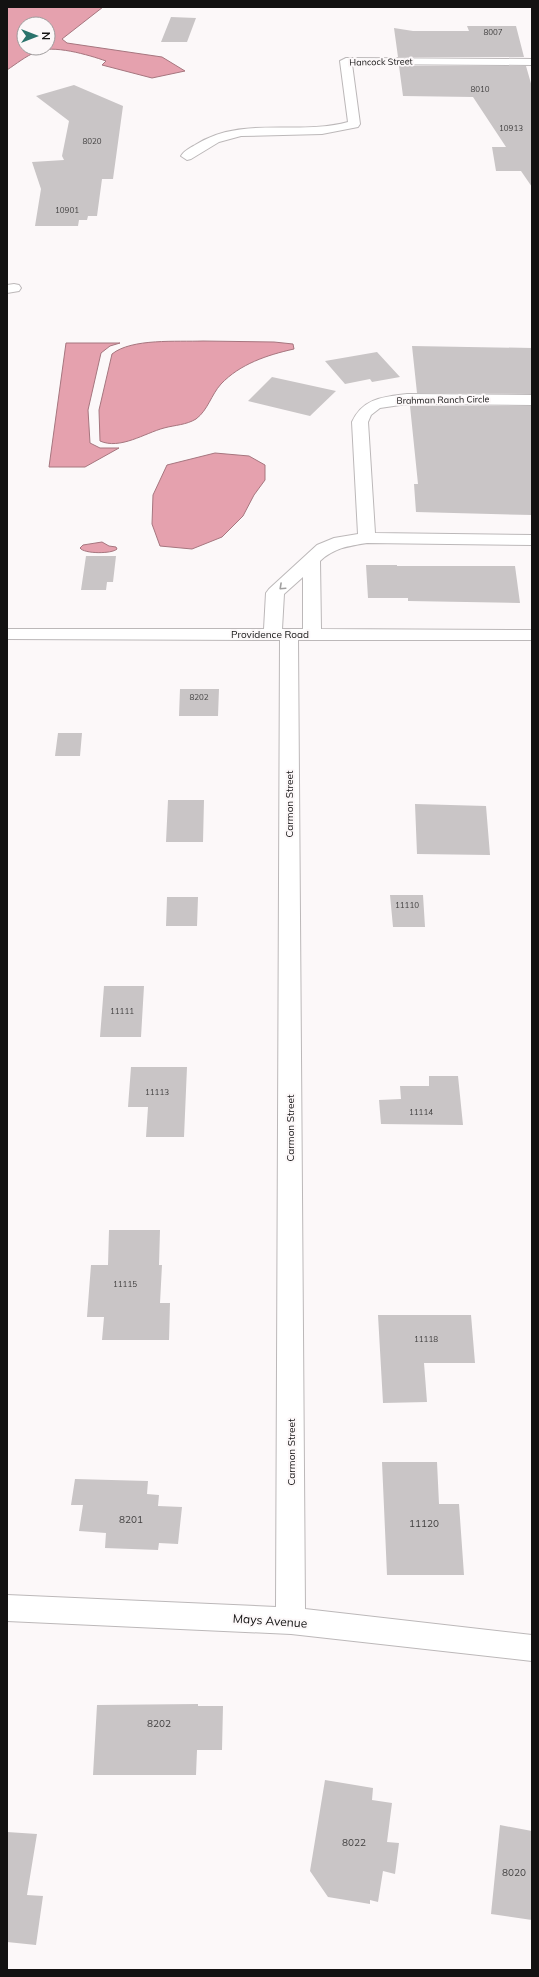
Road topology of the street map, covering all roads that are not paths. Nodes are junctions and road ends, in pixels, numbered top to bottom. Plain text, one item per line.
1 (532, 62) edge
2 (187, 156) dead end
3 (532, 400) edge
4 (367, 538) junction
5 (532, 540) edge
6 (311, 561) junction
7 (7, 634) edge
8 (281, 634) junction
9 (312, 634) junction
10 (532, 635) edge
11 (7, 1608) edge
12 (291, 1621) junction
13 (532, 1648) edge

1 - 2 street, Hancock Street
3 - 4 street, Brahman Ranch Circle
4 - 5 street
4 - 6 street
6 -> 8 street
6 - 9 street
7 - 8 street, Providence Road
8 - 9 street, Providence Road
8 - 12 street, Carmon Street
9 - 10 street, Providence Road
11 - 12 street, Mays Avenue
12 - 13 street, Mays Avenue

